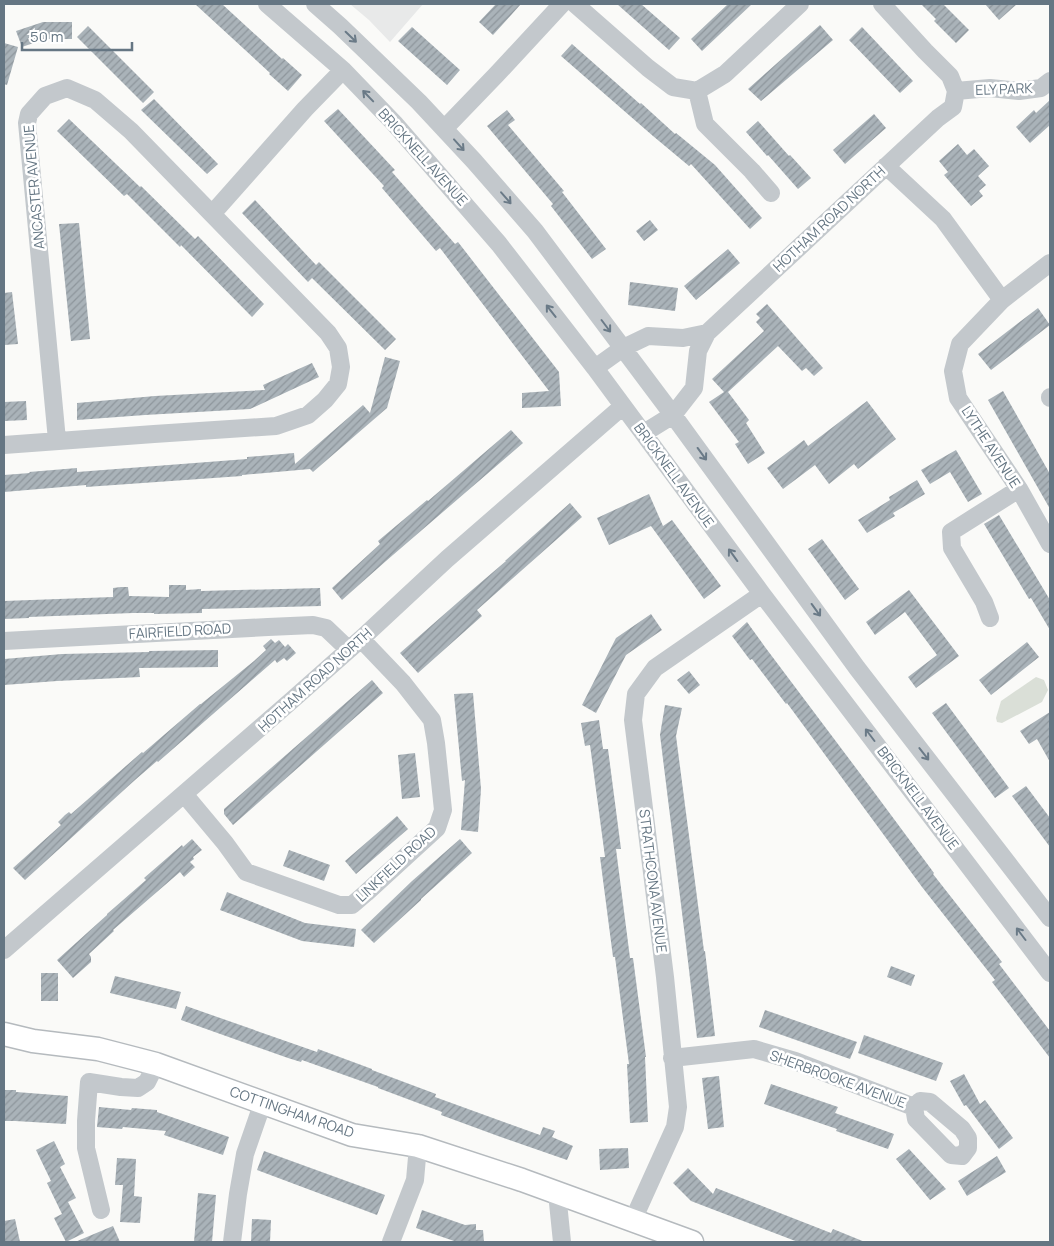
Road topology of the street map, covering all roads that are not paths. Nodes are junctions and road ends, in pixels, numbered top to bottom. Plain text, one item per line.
1 (267, 4) edge
2 (315, 4) edge
3 (562, 4) edge
4 (575, 4) edge
5 (800, 4) edge
6 (882, 4) edge
7 (343, 70) junction
8 (1050, 81) edge
9 (697, 90) junction
10 (954, 99) junction
11 (444, 129) junction
12 (886, 166) junction
13 (771, 193) dead end
14 (212, 214) junction
15 (1050, 263) edge
16 (1002, 300) junction
17 (707, 333) junction
18 (623, 348) junction
19 (595, 368) junction
20 (623, 406) junction
21 (673, 414) junction
22 (644, 433) junction
23 (57, 440) junction
24 (4, 445) edge
25 (1018, 489) junction
26 (1050, 544) edge
27 (762, 594) junction
28 (990, 618) dead end
29 (4, 641) edge
30 (355, 644) junction
31 (184, 794) junction
32 (1050, 918) edge
33 (4, 950) edge
34 (1050, 973) edge
35 (4, 1034) edge
36 (33, 1041) junction
37 (4, 1042) edge
38 (672, 1058) junction
39 (156, 1064) junction
40 (263, 1102) junction
41 (914, 1107) dead end
42 (418, 1146) junction
43 (557, 1194) junction
44 (101, 1210) dead end
45 (633, 1220) junction
46 (232, 1242) edge
47 (391, 1242) edge
48 (562, 1242) edge
49 (692, 1242) edge

1 - 7 street, BRICKNELL AVENUE
2 -> 11 street
3 - 11 street
4 - 9 street
5 - 9 street
6 - 10 street
7 - 14 street
19 -> 7 street, BRICKNELL AVENUE
8 - 10 street, ELY PARK
9 - 13 street
10 - 12 street, HOTHAM ROAD NORTH
11 -> 18 street
12 - 16 street
12 - 17 street, HOTHAM ROAD NORTH
14 - 23 street, ANCASTER AVENUE
14 - 23 street, ANCASTER AVENUE
15 - 16 street, LYTHE AVENUE
16 - 25 street, LYTHE AVENUE
17 - 18 street
17 - 21 street, HOTHAM ROAD NORTH
18 - 19 street
18 - 21 street
19 - 20 street, BRICKNELL AVENUE
20 - 22 street, BRICKNELL AVENUE
20 - 30 street, HOTHAM ROAD NORTH
21 - 22 street, HOTHAM ROAD NORTH
21 -> 32 street
27 -> 22 street, BRICKNELL AVENUE
23 - 24 street, ANCASTER AVENUE
25 - 26 street, LYTHE AVENUE
25 - 28 street
34 -> 27 street, BRICKNELL AVENUE
27 - 38 street, STRATHCONA AVENUE
29 - 30 street, FAIRFIELD ROAD
30 - 31 street, HOTHAM ROAD NORTH
30 - 31 street, LINKFIELD ROAD
31 - 33 street, HOTHAM ROAD NORTH
35 - 36 main road, COTTINGHAM ROAD
36 - 37 main road, COTTINGHAM ROAD
36 - 39 main road, COTTINGHAM ROAD
38 - 41 street, SHERBROOKE AVENUE
38 - 45 street, STRATHCONA AVENUE
39 - 40 main road, COTTINGHAM ROAD
39 - 44 street
40 - 42 main road, COTTINGHAM ROAD
40 - 46 street
42 - 43 main road, COTTINGHAM ROAD
42 - 47 street
43 - 45 main road, COTTINGHAM ROAD
43 - 48 street
45 - 49 main road, COTTINGHAM ROAD

